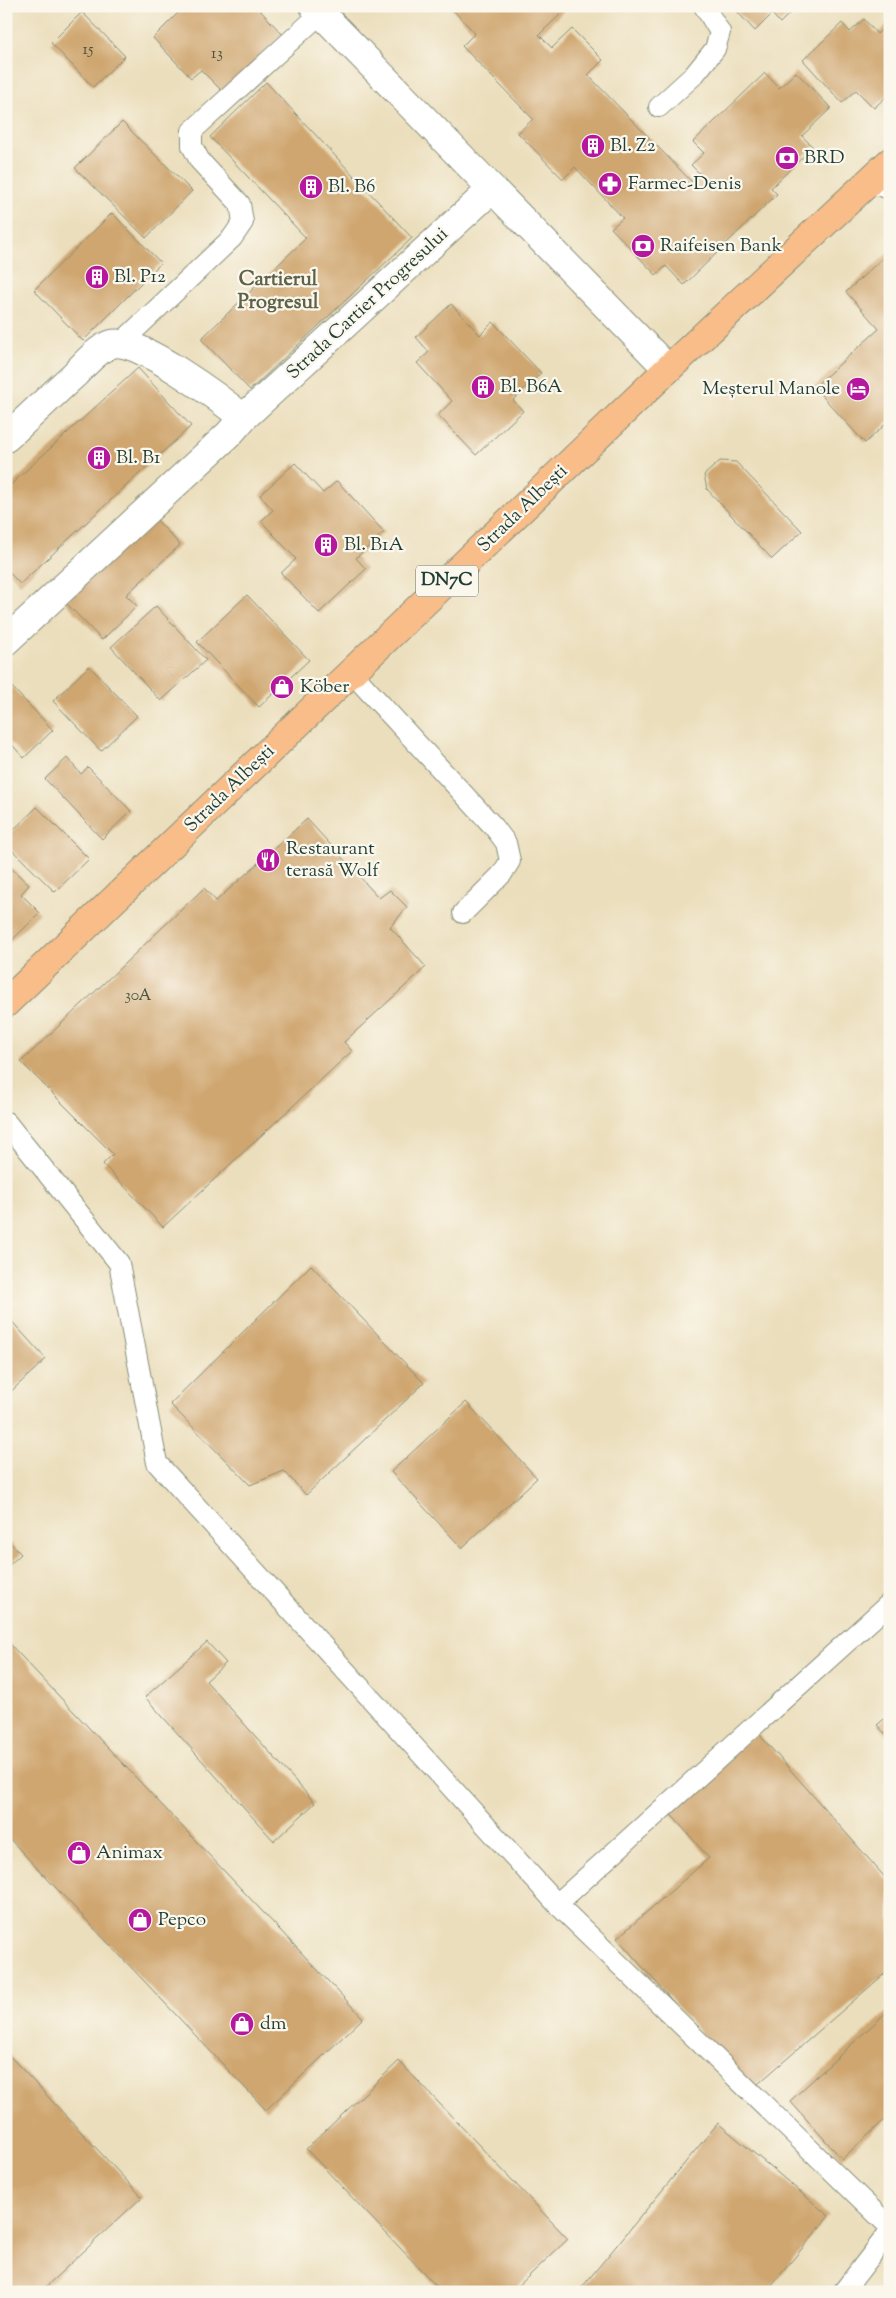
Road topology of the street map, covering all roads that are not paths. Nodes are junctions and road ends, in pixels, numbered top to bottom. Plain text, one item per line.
1 (704, 6) edge
2 (317, 10) edge
3 (659, 107) dead end
4 (890, 162) edge
5 (879, 185) edge
6 (492, 190) junction
7 (122, 342) junction
8 (668, 369) junction
9 (243, 418) junction
10 (6, 438) edge
11 (6, 640) edge
12 (351, 672) junction
13 (463, 913) dead end
14 (6, 1003) edge
15 (6, 1122) edge
16 (890, 1603) edge
17 (557, 1904) junction
18 (890, 2227) edge
19 (890, 2231) edge
20 (843, 2292) edge

1 - 3 lane
2 - 6 street
2 - 7 lane
4 - 5 main road, Strada Albești / DN7C
5 - 8 main road, Strada Albești / DN7C
6 - 8 street
6 - 9 street, Strada Cartier Progresului
7 - 9 street
7 - 10 street
8 - 12 main road, Strada Albești / DN7C
9 - 11 street, Strada Cartier Progresului
12 - 13 lane
12 - 14 main road, Strada Albești / DN7C
15 - 17 lane
16 - 17 lane
17 - 18 lane
19 - 20 lane

